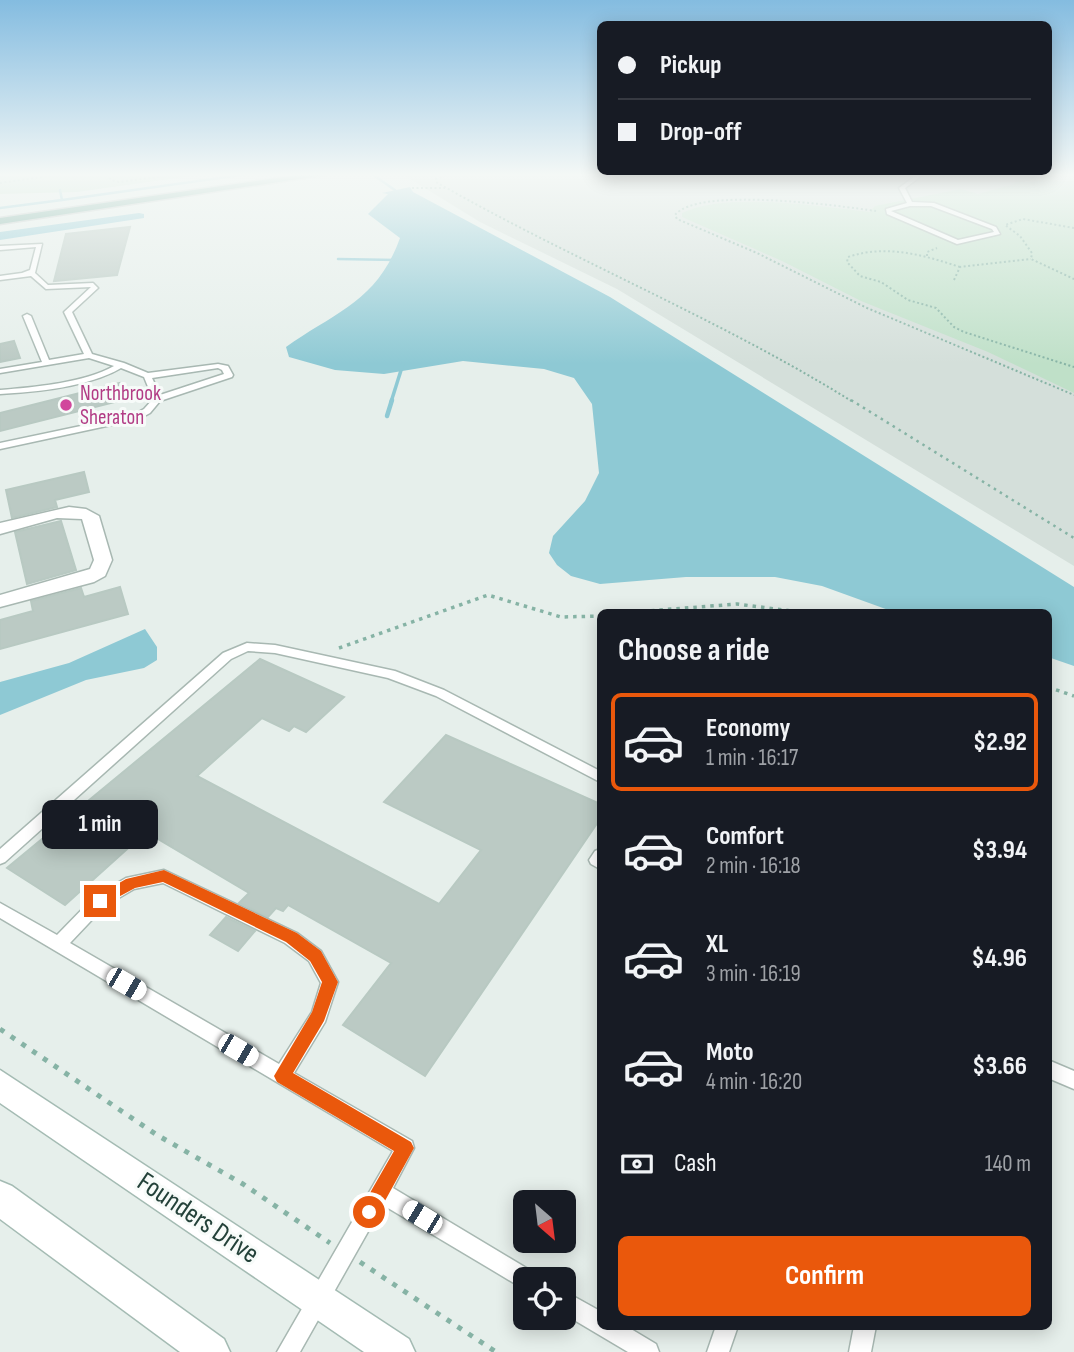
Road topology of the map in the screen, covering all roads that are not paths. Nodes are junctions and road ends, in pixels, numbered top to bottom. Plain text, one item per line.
1 (944, 237) edge
2 (975, 237) edge
3 (0, 248) edge
4 (25, 274) junction
5 (0, 278) edge
6 (27, 316) dead end
7 (89, 356) junction
8 (47, 364) junction
9 (121, 365) junction
10 (0, 371) edge
11 (147, 376) junction
12 (0, 392) edge
13 (157, 399) junction
14 (0, 446) edge
15 (0, 528) edge
16 (0, 601) edge
17 (597, 775) edge
18 (0, 858) edge
19 (0, 910) edge
20 (59, 944) junction
21 (1052, 1071) edge
22 (282, 1076) junction
23 (1074, 1080) edge
24 (0, 1085) edge
25 (380, 1192) junction
26 (0, 1198) edge
27 (513, 1271) edge
28 (318, 1300) junction
29 (576, 1309) edge
30 (597, 1322) edge
31 (612, 1330) edge
32 (726, 1330) edge
33 (864, 1330) edge
34 (211, 1352) edge
35 (288, 1352) edge
36 (396, 1352) edge
37 (648, 1352) edge
38 (718, 1352) edge
39 (860, 1352) edge

1 - 2 lane
3 - 4 lane
4 - 5 lane
4 - 7 lane
6 - 8 lane
7 - 8 lane
7 - 9 lane
8 - 10 lane
9 - 11 lane
9 - 12 lane
11 - 13 lane
11 - 13 lane
13 - 14 lane
15 - 16 main road
17 - 18 lane
19 - 20 lane
20 - 22 lane
20 - 22 lane
21 - 23 lane
22 - 25 lane
24 - 28 main road, Founders Drive
25 - 27 lane
25 - 28 lane
26 - 34 main road
28 - 35 lane
28 - 36 main road, Founders Drive
29 - 30 lane
31 - 37 lane
32 - 38 lane
33 - 39 lane

